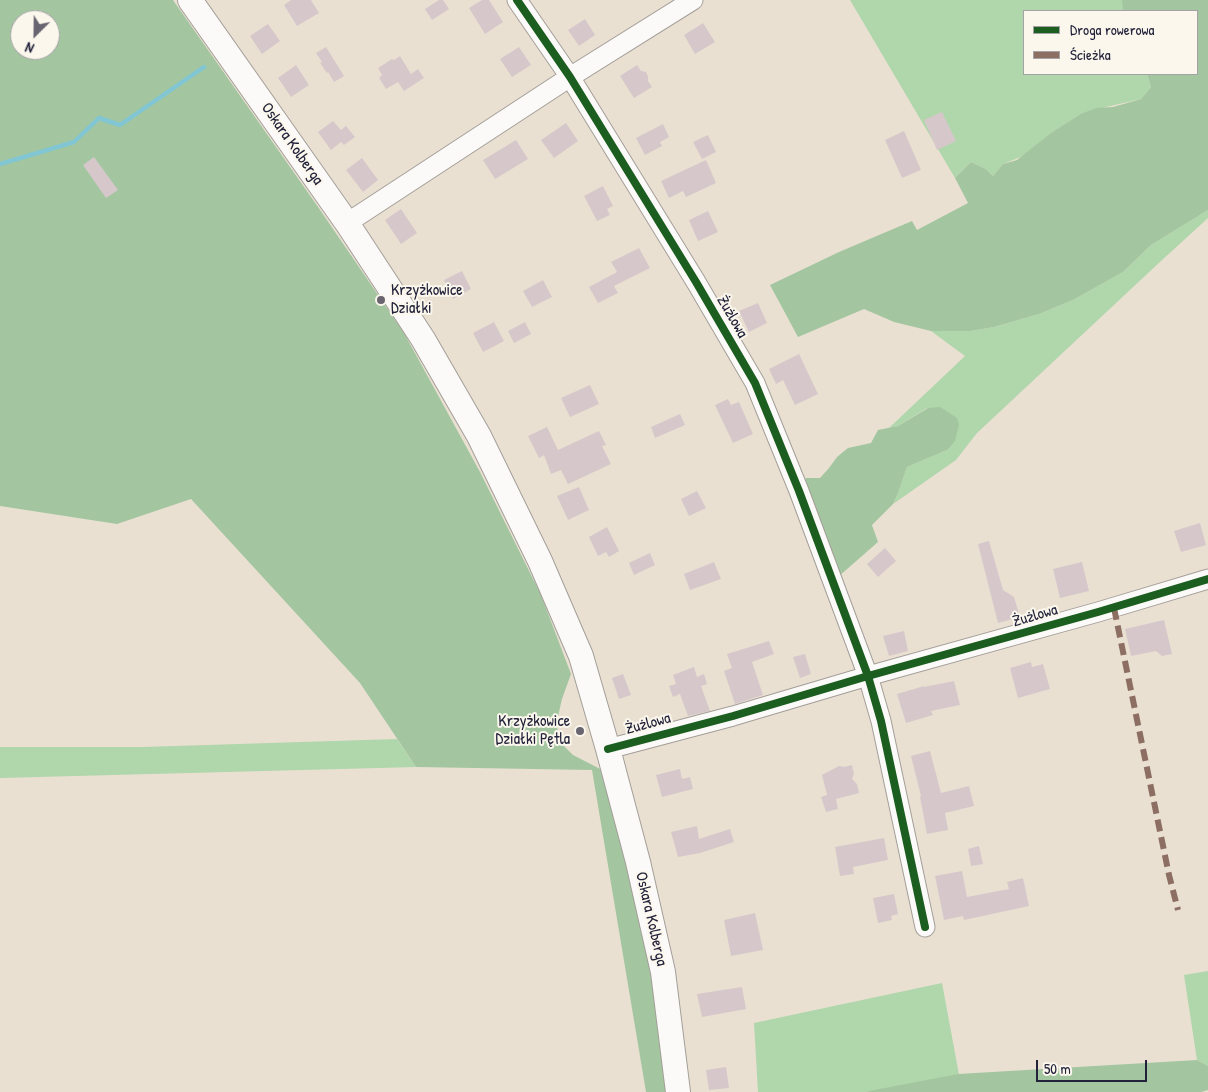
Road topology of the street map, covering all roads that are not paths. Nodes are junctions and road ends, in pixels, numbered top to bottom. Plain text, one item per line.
1 (190, 0) edge
2 (517, 0) edge
3 (693, 0) edge
4 (570, 77) junction
5 (347, 223) junction
6 (1208, 579) edge
7 (868, 676) junction
8 (608, 749) junction
9 (924, 927) dead end
10 (678, 1092) edge

1 - 5 main road, Oskara Kolberga
2 - 4 street, Żużlowa
3 - 4 street
4 - 5 street
4 - 7 street, Żużlowa
5 - 8 main road, Oskara Kolberga
6 - 7 street, Żużlowa
7 - 8 street, Żużlowa
7 - 9 street, Żużlowa
8 - 10 main road, Oskara Kolberga

